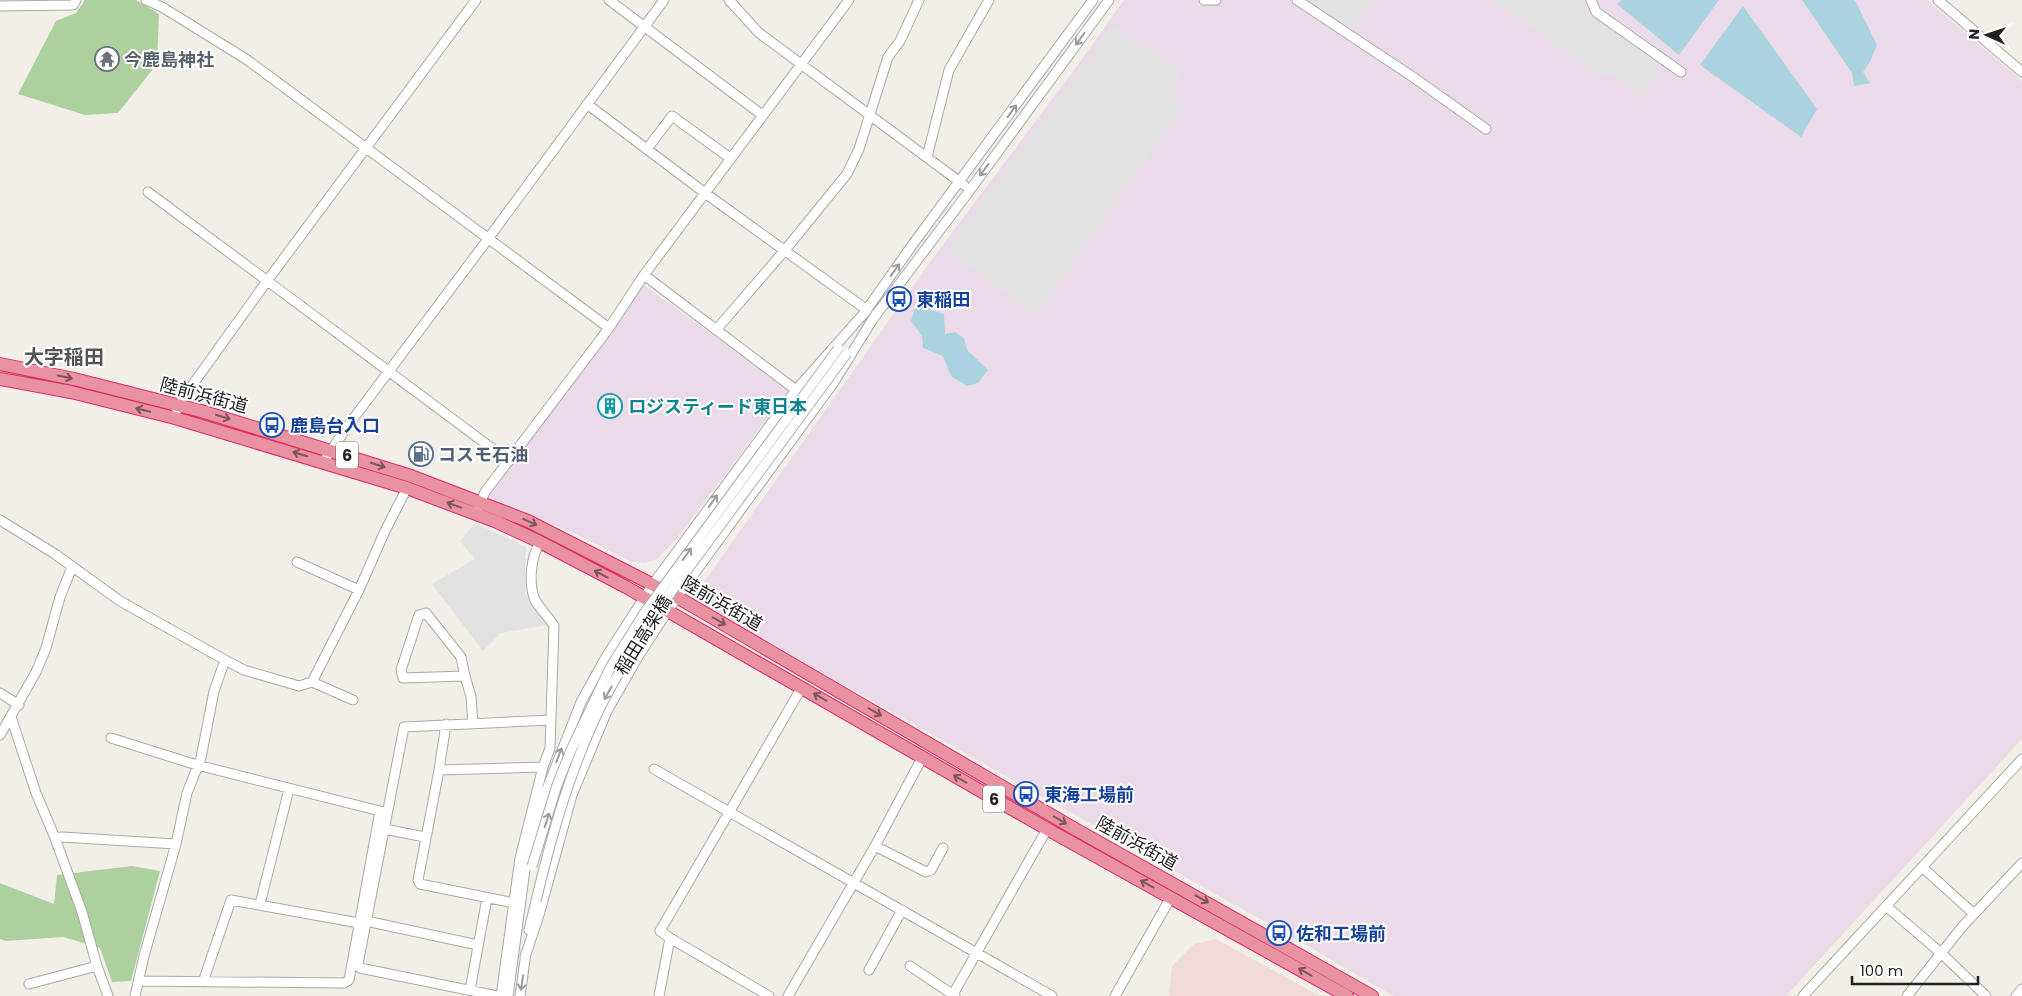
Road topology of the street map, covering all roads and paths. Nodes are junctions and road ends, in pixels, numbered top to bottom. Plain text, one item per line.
1 (76, 0) edge
2 (146, 0) edge
3 (476, 0) edge
4 (608, 0) edge
5 (664, 0) edge
6 (729, 0) edge
7 (849, 0) edge
8 (919, 0) edge
9 (989, 0) edge
10 (1093, 0) edge
11 (1109, 0) edge
12 (1204, 0) edge
13 (1216, 0) edge
14 (1297, 0) edge
15 (1591, 0) edge
16 (1944, 2) edge
17 (0, 6) edge
18 (645, 27) junction
19 (802, 64) junction
20 (1682, 72) dead end
21 (2022, 72) edge
22 (587, 104) junction
23 (762, 115) junction
24 (870, 115) junction
25 (1486, 129) dead end
26 (367, 148) junction
27 (647, 150) junction
28 (927, 157) junction
29 (730, 158) junction
30 (960, 182) junction
31 (970, 190) junction
32 (148, 192) dead end
33 (705, 193) junction
34 (488, 239) junction
35 (785, 250) junction
36 (644, 275) junction
37 (267, 281) junction
38 (867, 310) junction
39 (876, 314) junction
40 (609, 328) junction
41 (716, 330) junction
42 (0, 364) edge
43 (388, 371) junction
44 (0, 379) edge
45 (796, 390) junction
46 (178, 405) junction
47 (175, 418) junction
48 (330, 450) junction
49 (324, 461) junction
50 (509, 461) junction
51 (407, 488) junction
52 (478, 508) junction
53 (0, 520) edge
54 (540, 542) junction
55 (297, 562) dead end
56 (72, 567) junction
57 (652, 584) junction
58 (359, 590) junction
59 (644, 597) junction
60 (677, 597) junction
61 (668, 611) junction
62 (225, 660) junction
63 (465, 676) junction
64 (312, 682) junction
65 (802, 687) junction
66 (0, 693) edge
67 (353, 700) dead end
68 (18, 705) junction
69 (6, 720) edge
70 (551, 720) junction
71 (473, 723) junction
72 (446, 724) junction
73 (0, 735) edge
74 (111, 738) dead end
75 (922, 758) junction
76 (2022, 758) edge
77 (197, 765) junction
78 (544, 767) junction
79 (654, 769) dead end
80 (439, 770) junction
81 (289, 789) junction
82 (383, 812) junction
83 (729, 813) junction
84 (384, 829) junction
85 (1047, 829) junction
86 (425, 837) junction
87 (55, 838) junction
88 (176, 844) junction
89 (875, 846) junction
90 (943, 848) dead end
91 (2022, 863) edge
92 (1922, 867) junction
93 (853, 882) junction
94 (1171, 897) junction
95 (487, 898) junction
96 (518, 903) junction
97 (260, 904) junction
98 (1886, 906) junction
99 (902, 910) junction
100 (1974, 914) junction
101 (363, 922) junction
102 (670, 938) junction
103 (478, 946) junction
104 (976, 952) junction
105 (1941, 953) junction
106 (525, 956) junction
107 (97, 966) junction
108 (910, 966) dead end
109 (868, 970) dead end
110 (139, 981) junction
111 (204, 982) junction
112 (29, 984) dead end
113 (2022, 989) edge
114 (470, 990) junction
115 (953, 995) edge
116 (108, 996) edge
117 (135, 996) edge
118 (497, 996) edge
119 (501, 996) edge
120 (508, 996) edge
121 (520, 996) edge
122 (659, 996) edge
123 (769, 996) edge
124 (788, 996) edge
125 (1052, 996) edge
126 (1116, 996) edge
127 (1347, 996) edge
128 (1372, 996) edge
129 (1803, 996) edge
130 (1907, 996) edge
131 (1986, 996) edge
132 (2016, 996) edge

1 - 17 street
2 - 26 street
3 - 26 street
4 - 18 street
5 - 18 street
6 - 19 street
7 - 19 street
8 - 24 street
9 - 28 street
30 -> 10 street
11 -> 31 street
12 - 13 street
14 - 25 street
15 - 20 street
16 - 21 street
18 - 22 street
18 - 23 street
19 - 23 street
19 - 24 street
22 - 27 street
22 - 34 street
23 - 29 street
24 - 28 street
24 - 35 street
26 - 34 street
26 - 37 street
27 - 29 street
27 - 33 street
28 - 30 street
29 - 33 street
30 - 31 street
38 -> 30 street
31 - 39 street
32 - 37 street
33 - 35 street
33 - 36 street
34 - 40 street
34 - 43 street
35 - 38 street
35 - 41 street
36 - 40 street
36 - 41 street
37 - 43 street
37 - 46 street
38 - 45 street
96 -> 38 street, 稲田高架橋, bridge
39 - 60 street
39 -> 106 street, 稲田高架橋, bridge
40 - 50 street
41 - 45 street
42 -> 46 highway, 陸前浜街道 / 6
43 - 48 street
43 - 50 street
47 -> 44 highway, 陸前浜街道 / 6
57 -> 45 street
46 - 47 street
46 -> 48 highway, 陸前浜街道 / 6
49 -> 47 highway, 陸前浜街道 / 6
48 - 49 street
48 -> 52 highway, 陸前浜街道 / 6
49 - 51 highway, 陸前浜街道 / 6
50 - 52 street
52 -> 51 highway, 陸前浜街道 / 6
51 - 58 street
52 - 54 highway, 陸前浜街道 / 6
52 -> 57 highway, 陸前浜街道 / 6
53 - 56 street
59 -> 54 highway, 陸前浜街道 / 6
54 - 70 street
55 - 58 street
56 - 62 street
56 - 68 street
57 - 59 street
57 - 60 highway, 陸前浜街道 / 6
58 - 64 street
59 - 61 highway, 陸前浜街道 / 6
96 -> 59 street
60 - 61 street
60 -> 128 highway, 陸前浜街道 / 6
61 - 65 highway, 陸前浜街道 / 6
61 - 106 street
62 - 64 street
62 - 77 street
63 - 63 street
63 - 71 street
64 - 67 street
75 -> 65 highway, 陸前浜街道 / 6
65 - 83 street
66 - 68 street
68 - 69 street
69 - 73 street
69 - 87 street
70 - 71 street
70 - 78 street
71 - 72 street
72 - 80 street
72 - 82 street
74 - 77 street
85 -> 75 highway, 陸前浜街道 / 6
75 - 89 street
76 - 92 street
77 - 81 street
77 - 88 street
78 - 80 street
78 - 96 street
79 - 83 street
80 - 86 street
81 - 82 street
81 - 97 street
82 - 84 street
82 - 101 street
83 - 93 street
83 - 102 street
84 - 86 street
84 - 101 street
94 -> 85 highway, 陸前浜街道 / 6
85 - 104 street
86 - 95 street
87 - 88 street
87 - 107 street
88 - 110 street
89 - 90 street
89 - 93 street
91 - 100 street
92 - 98 street
92 - 100 street
93 - 99 street
93 - 124 street
94 - 126 street
127 -> 94 highway, 陸前浜街道 / 6
95 - 96 street
95 - 103 street
96 - 119 street
96 - 120 street
97 - 101 street
97 - 111 street
98 - 105 street
98 - 129 street
99 - 104 street
99 - 109 street
100 - 105 street
101 - 103 street
101 - 111 street
101 - 114 street
102 - 122 street
102 - 123 street
103 - 114 street
104 - 115 street
104 - 125 street
105 - 130 street
105 - 131 street
106 -> 121 street
107 - 112 street
107 - 116 street
108 - 115 street
110 - 111 street
110 - 117 street
113 - 132 street
114 - 118 street

